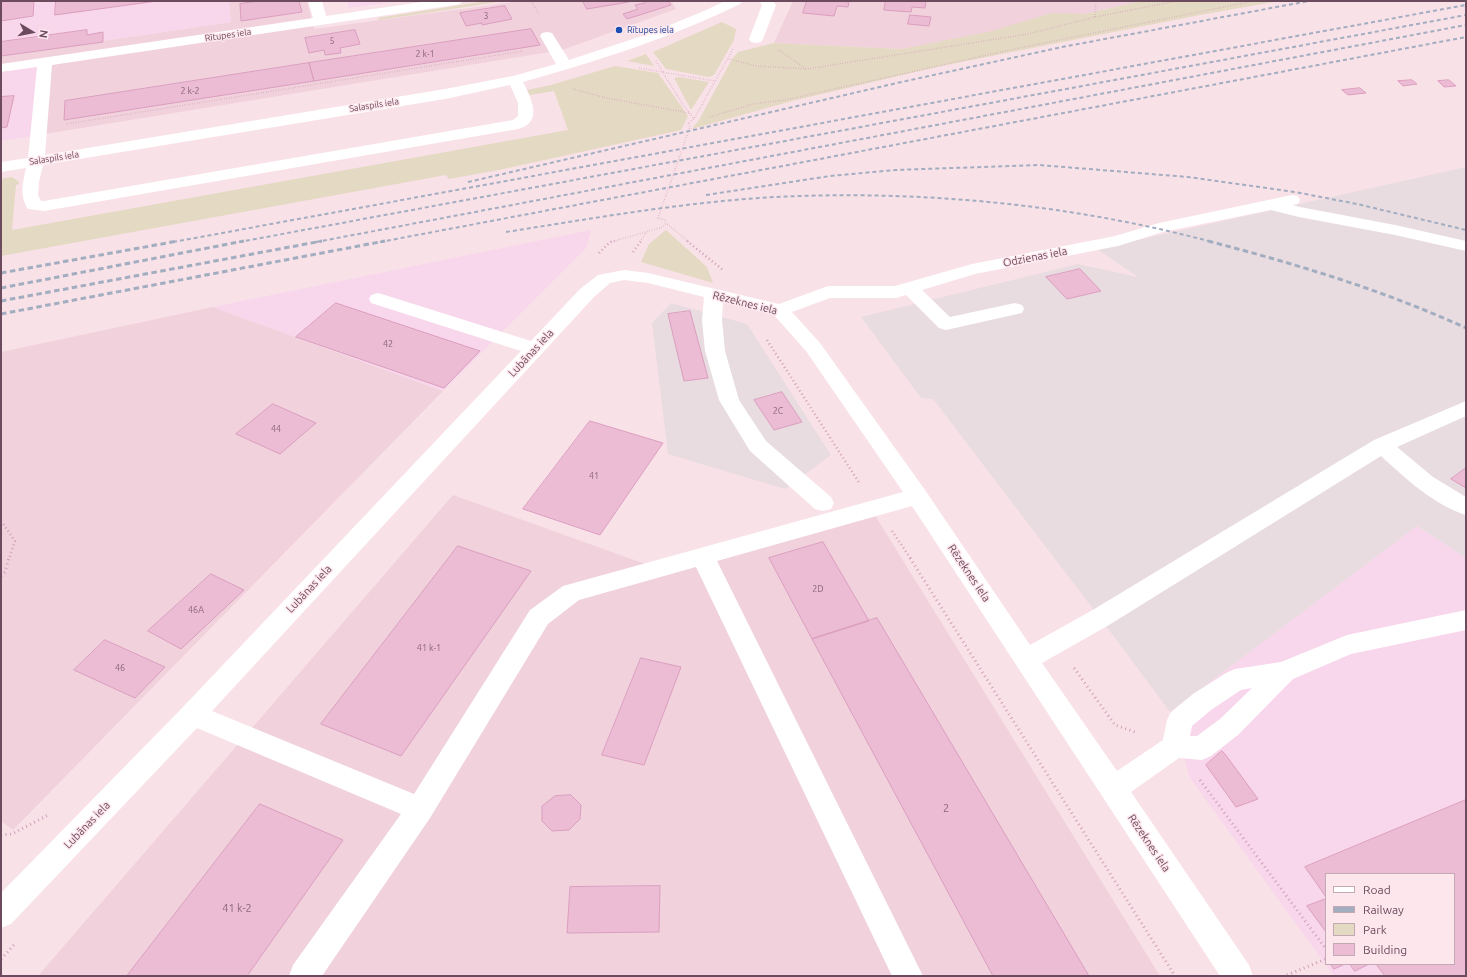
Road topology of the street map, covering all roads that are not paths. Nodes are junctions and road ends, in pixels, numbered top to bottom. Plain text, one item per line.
1 (315, 1) edge
2 (455, 1) edge
3 (735, 1) edge
4 (766, 1) edge
5 (398, 5) edge
6 (320, 21) junction
7 (756, 39) dead end
8 (550, 41) road end
9 (46, 61) junction
10 (565, 66) junction
11 (1, 68) edge
12 (515, 80) junction
13 (36, 161) junction
14 (1, 167) edge
15 (1292, 200) dead end
16 (1272, 204) junction
17 (1466, 246) edge
18 (624, 275) joint
19 (910, 288) junction
20 (714, 295) junction
21 (378, 299) dead end
22 (1015, 309) dead end
23 (780, 310) junction
24 (534, 350) junction
25 (1466, 408) edge
26 (1382, 445) junction
27 (917, 496) junction
28 (823, 504) dead end
29 (1466, 508) edge
30 (703, 556) junction
31 (1466, 620) edge
32 (1027, 659) junction
33 (1284, 672) junction
34 (192, 715) junction
35 (1175, 746) junction
36 (1113, 789) junction
37 (420, 809) junction
38 (1, 914) edge
39 (304, 976) edge
40 (908, 976) edge
41 (1238, 976) edge

1 - 6 street
2 - 5 street, Rītupes iela
3 - 10 street, Salaspils iela
4 - 7 street
5 - 6 street, Rītupes iela
6 - 9 street, Rītupes iela
8 - 10 street
9 - 11 street, Rītupes iela
9 - 13 street
10 - 12 street, Salaspils iela
12 - 13 street, Salaspils iela
12 - 13 street
13 - 14 street, Salaspils iela
15 - 16 street, Odzienas iela
16 - 17 street
16 - 19 street, Odzienas iela
18 - 20 street, Rēzeknes iela
18 - 24 street, Lubānas iela
19 - 22 street
19 - 23 street, Odzienas iela
20 - 23 street, Rēzeknes iela
20 - 28 street
21 - 24 street
23 - 27 street, Rēzeknes iela
24 - 34 street, Lubānas iela
25 - 26 street
26 - 29 street
26 - 32 street
27 - 30 street
27 - 32 street, Rēzeknes iela
30 - 37 street
30 - 40 street
31 - 33 street
32 - 36 street, Rēzeknes iela
33 - 35 street
33 - 35 street
34 - 37 street
34 - 38 street, Lubānas iela
35 - 36 street
36 - 41 street, Rēzeknes iela
37 - 39 street

